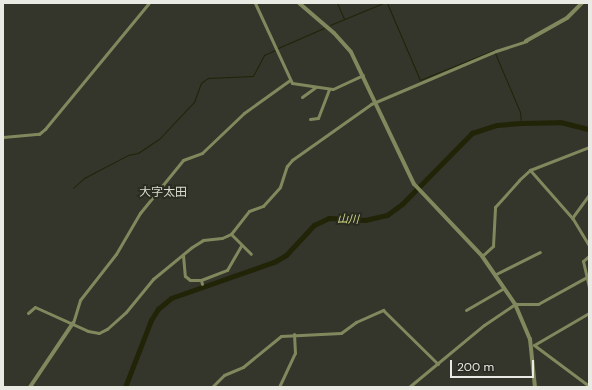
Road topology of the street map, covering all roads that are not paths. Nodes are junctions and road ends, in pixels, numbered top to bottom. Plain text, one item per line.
1 (149, 3) edge
2 (255, 3) edge
3 (299, 3) edge
4 (582, 3) edge
5 (526, 41) joint
6 (364, 75) junction
7 (290, 80) junction
8 (316, 87) junction
9 (329, 89) junction
10 (302, 97) dead end
11 (375, 102) junction
12 (310, 119) dead end
13 (3, 137) edge
14 (589, 147) edge
15 (530, 170) junction
16 (589, 195) edge
17 (572, 218) junction
18 (231, 234) junction
19 (241, 246) junction
20 (589, 246) edge
21 (540, 252) dead end
22 (183, 254) junction
23 (251, 254) dead end
24 (482, 256) junction
25 (589, 256) edge
26 (496, 274) junction
27 (585, 278) junction
28 (589, 287) edge
29 (505, 288) junction
30 (515, 304) junction
31 (466, 310) dead end
32 (589, 312) edge
33 (28, 314) dead end
34 (73, 323) junction
35 (294, 334) junction
36 (533, 346) junction
37 (438, 364) junction
38 (589, 386) edge
39 (30, 387) edge
40 (212, 387) edge
41 (280, 387) edge
42 (409, 387) edge
43 (535, 387) edge

1 - 13 street
2 - 7 street
3 - 6 street
4 - 5 street
5 - 11 street
6 - 9 street
6 - 11 street
7 - 8 street
7 - 34 street
8 - 9 street
8 - 10 street
9 - 12 street
11 - 18 street
11 - 24 street
14 - 15 street
15 - 17 street
15 - 24 street
16 - 17 street
17 - 20 street
18 - 19 street
18 - 22 street
19 - 22 street
19 - 23 street
21 - 26 street
22 - 34 street
24 - 26 street
25 - 27 street
26 - 29 street
27 - 28 street
27 - 30 street
29 - 30 street
29 - 31 street
30 - 36 street
30 - 37 street
32 - 36 street
33 - 34 street
34 - 39 street
35 - 37 street
35 - 40 street
35 - 41 street
36 - 38 street
36 - 43 street
37 - 42 street

